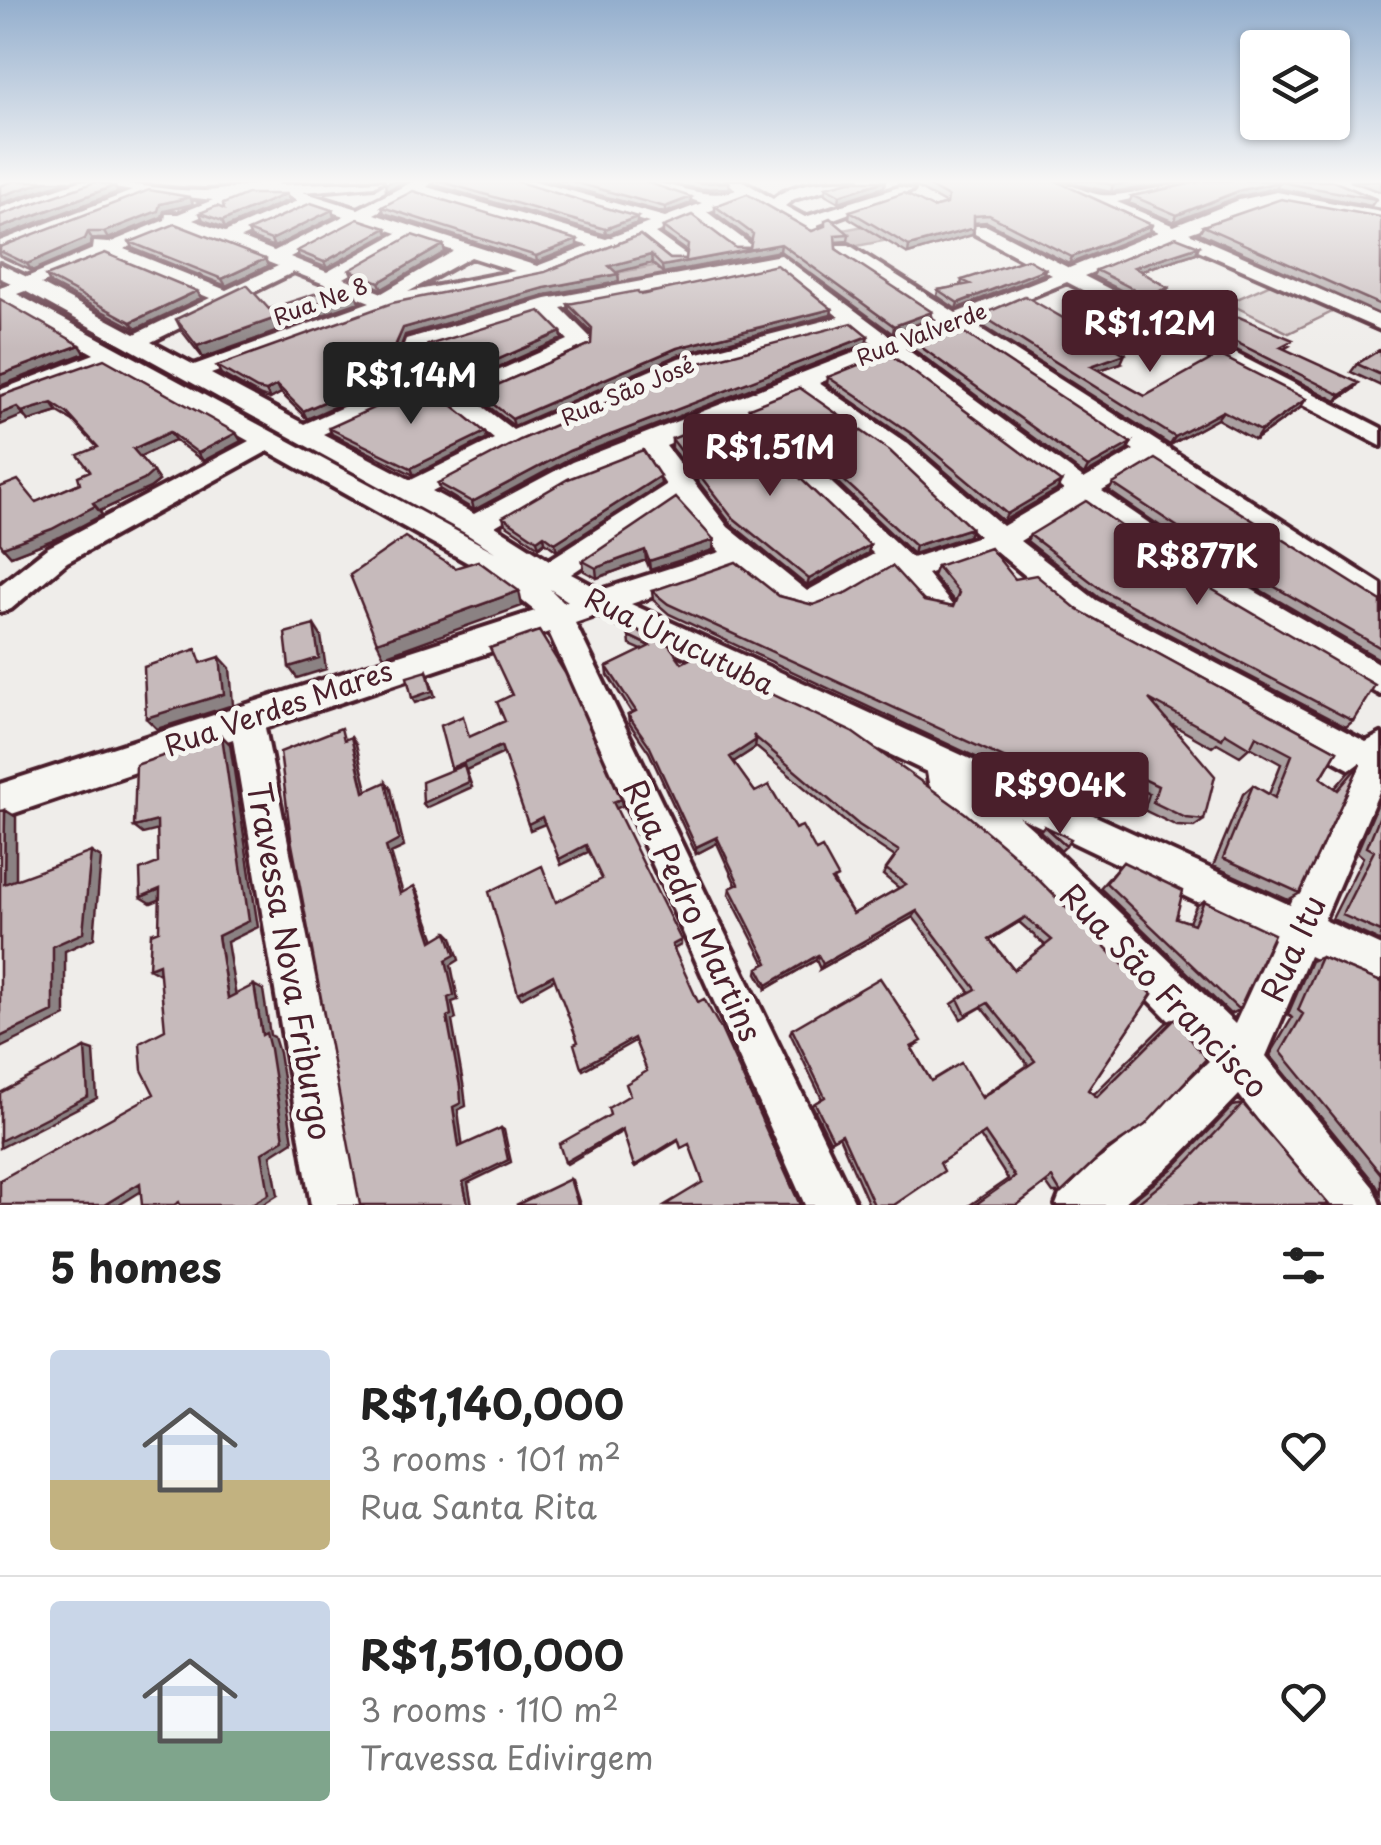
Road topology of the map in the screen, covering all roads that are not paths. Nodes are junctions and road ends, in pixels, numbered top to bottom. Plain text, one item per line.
1 (25, 237) edge
2 (127, 237) edge
3 (326, 237) edge
4 (403, 237) edge
5 (427, 237) edge
6 (582, 237) edge
7 (638, 237) edge
8 (650, 237) edge
9 (730, 237) edge
10 (994, 237) edge
11 (1156, 237) edge
12 (1185, 237) edge
13 (226, 238) edge
14 (0, 247) edge
15 (104, 247) junction
16 (612, 247) junction
17 (744, 248) edge
18 (843, 248) edge
19 (468, 251) junction
20 (679, 259) edge
21 (286, 261) junction
22 (538, 272) junction
23 (1066, 276) junction
24 (328, 279) junction
25 (8, 284) edge
26 (227, 298) junction
27 (384, 301) junction
28 (546, 305) junction
29 (853, 320) junction
30 (954, 323) junction
31 (1381, 324) edge
32 (136, 341) junction
33 (886, 346) junction
34 (112, 354) junction
35 (194, 373) junction
36 (432, 377) junction
37 (800, 380) junction
38 (0, 398) edge
39 (456, 398) junction
40 (722, 412) junction
41 (306, 432) junction
42 (1381, 438) edge
43 (267, 440) junction
44 (511, 440) junction
45 (650, 443) junction
46 (1152, 450) junction
47 (1085, 487) junction
48 (680, 488) junction
49 (411, 491) junction
50 (475, 526) junction
51 (1002, 540) junction
52 (740, 556) junction
53 (900, 563) junction
54 (551, 572) junction
55 (1381, 599) edge
56 (0, 601) edge
57 (602, 604) junction
58 (936, 605) edge
59 (556, 614) junction
60 (1381, 681) edge
61 (246, 717) junction
62 (914, 751) junction
63 (1379, 760) edge
64 (0, 801) edge
65 (1301, 929) junction
66 (1381, 968) edge
67 (1241, 1060) junction
68 (336, 1205) edge
69 (831, 1205) edge
70 (1080, 1205) edge
71 (1355, 1205) edge

1 - 14 street
2 - 15 street
3 - 21 street
4 - 24 street
5 - 19 street
6 - 16 street
7 - 16 street, Rua Ne 8
8 - 20 street
9 - 17 street
10 - 23 street
11 - 23 street, Rua Valverde
12 - 31 street
13 - 21 street
15 - 25 street
15 - 26 street
16 - 22 street, Rua Ne 8
18 - 30 street
19 - 22 street
19 - 27 street
21 - 24 street
21 - 26 street
22 - 27 street, Rua Ne 8
23 - 30 street, Rua Valverde
23 - 42 street
24 - 27 street
25 - 32 street, Rua Urucutuba
25 - 34 street, Rua Urucutuba
26 - 32 street
27 - 35 street, Rua Ne 8
28 - 29 street
28 - 36 street
28 - 39 street
29 - 33 street
29 - 44 street, Rua São José
30 - 33 street, Rua Valverde
30 - 46 street
32 - 35 street, Rua Urucutuba
33 - 37 street, Rua Valverde
33 - 47 street
34 - 38 street
34 - 43 street, Rua Urucutuba
35 - 41 street, Rua Urucutuba
36 - 39 street
36 - 41 street
37 - 40 street, Rua Valverde
37 - 51 street
39 - 44 street
40 - 45 street, Rua Valverde
40 - 53 street
41 - 49 street, Rua Urucutuba
43 - 56 street
43 - 59 street, Rua Urucutuba
44 - 49 street, Rua São José
45 - 48 street
45 - 50 street, Rua Valverde
46 - 47 street
46 - 55 street
47 - 51 street
47 - 60 street
48 - 52 street
48 - 54 street
49 - 50 street, Rua Urucutuba
50 - 54 street, Rua Urucutuba
51 - 53 street
51 - 63 street
52 - 53 street
52 - 57 street
53 - 58 street
54 - 57 street, Rua Urucutuba
57 - 59 street, Rua Verdes Mares
57 - 62 street, Rua Urucutuba
59 - 61 street, Rua Verdes Mares
59 - 69 street, Rua Pedro Martins
61 - 64 street, Rua Verdes Mares
61 - 68 street, Travessa Nova Friburgo
62 - 65 street, Rua Urucutuba
62 - 67 street, Rua São Francisco
63 - 65 street, Rua Itu
65 - 66 street, Rua Urucutuba
65 - 67 street, Rua Itu
67 - 70 street, Rua Itu
67 - 71 street, Rua São Francisco

